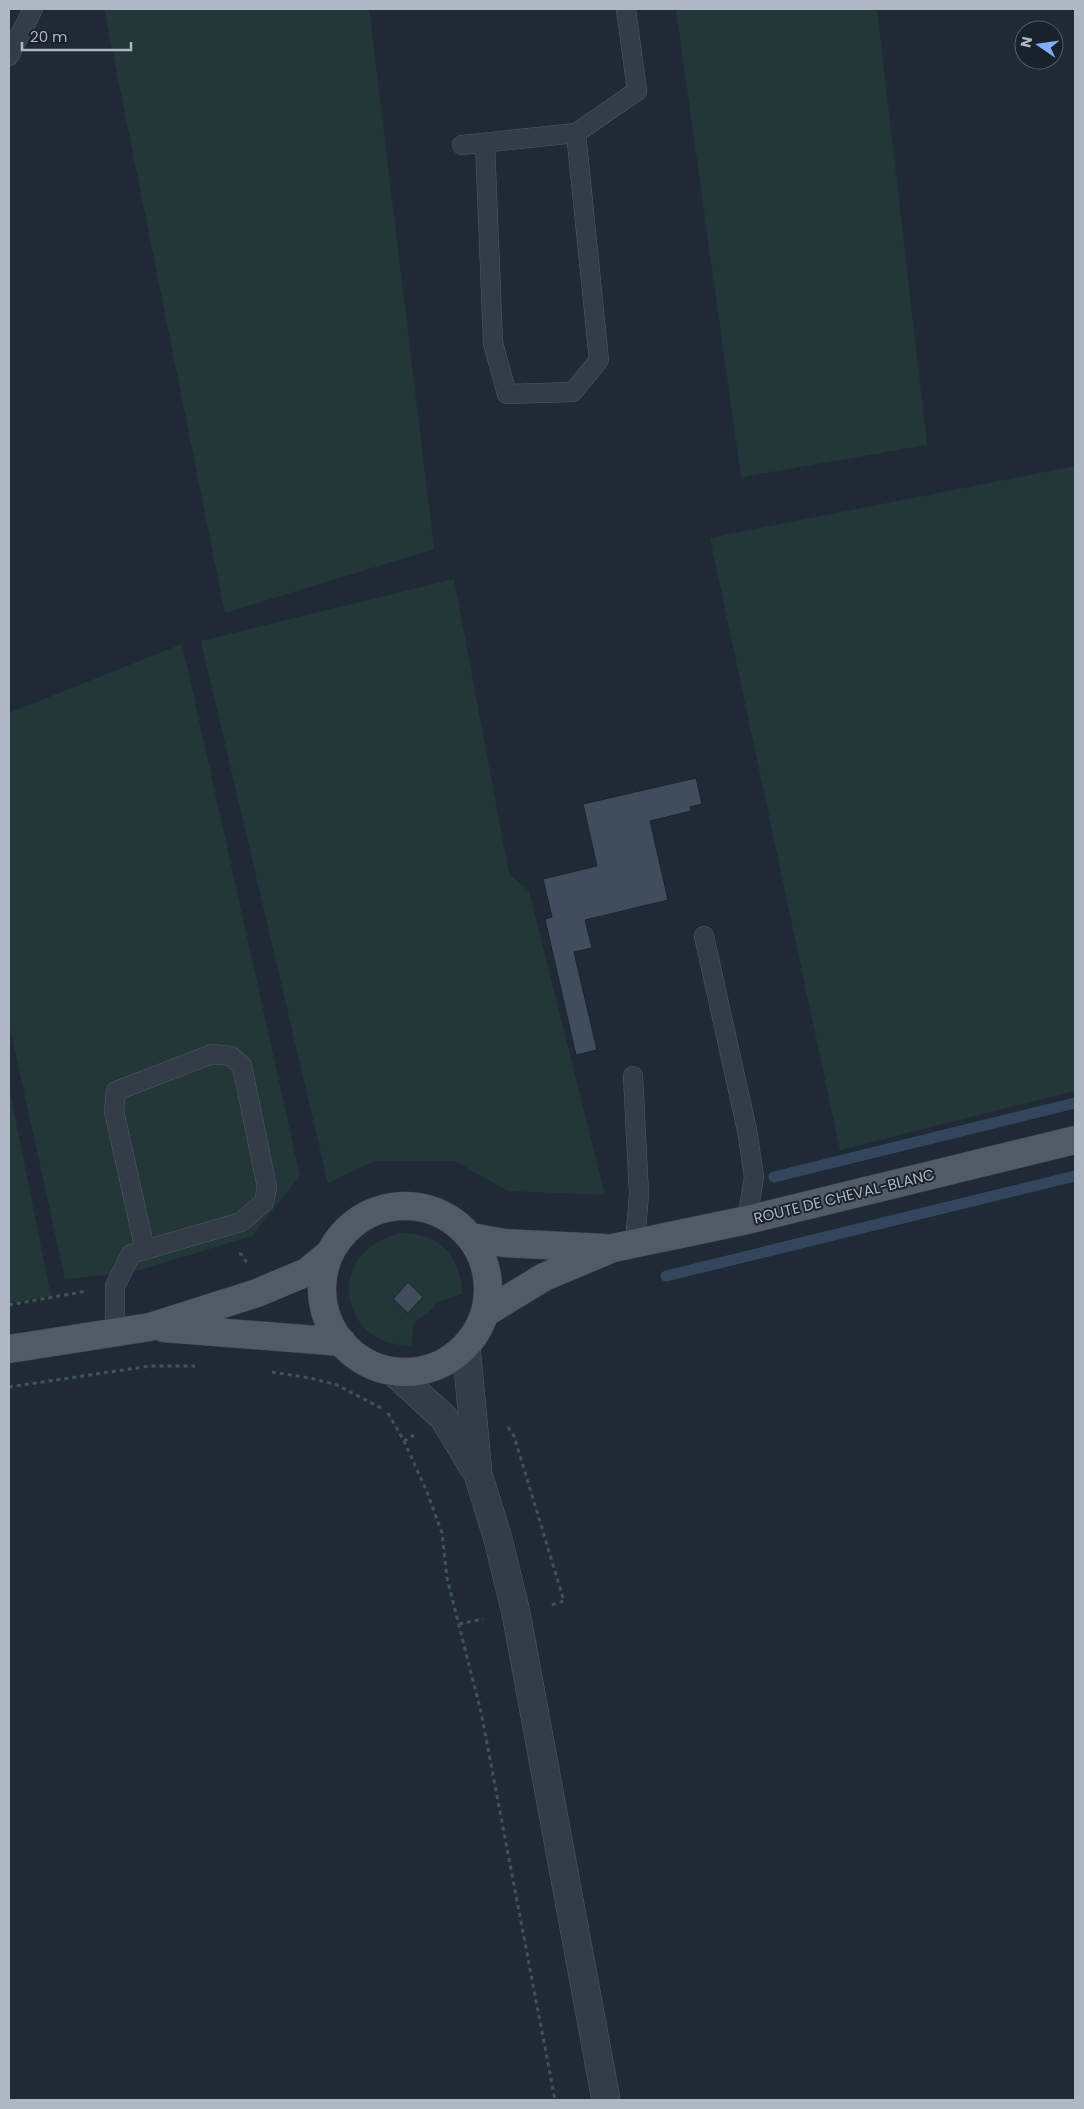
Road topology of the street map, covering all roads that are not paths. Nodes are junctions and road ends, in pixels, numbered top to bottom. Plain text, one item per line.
1 (33, 9) edge
2 (626, 9) edge
3 (9, 56) edge
4 (576, 133) junction
5 (485, 143) junction
6 (462, 145) dead end
7 (704, 936) dead end
8 (633, 1076) dead end
9 (1075, 1140) edge
10 (747, 1220) junction
11 (471, 1237) junction
12 (624, 1246) junction
13 (144, 1250) junction
14 (330, 1253) junction
15 (485, 1314) junction
16 (150, 1327) junction
17 (115, 1333) junction
18 (342, 1342) junction
19 (466, 1346) junction
20 (9, 1350) edge
21 (394, 1372) junction
22 (478, 1474) junction
23 (606, 2100) edge

1 - 3 lane
2 - 4 lane
4 - 5 lane
4 - 5 lane
5 - 6 lane
7 - 10 lane
8 - 12 lane
9 - 10 main road, ROUTE DE CHEVAL-BLANC
10 - 12 main road, ROUTE DE CHEVAL-BLANC
11 - 12 main road, ROUTE DE CHEVAL-BLANC
11 - 14 main road
11 - 15 main road
12 - 15 main road, ROUTE DE CHEVAL-BLANC
13 - 13 lane
13 - 17 lane
14 - 16 main road
14 - 18 main road
15 - 19 main road
16 - 17 main road
16 - 18 main road
17 - 20 main road
18 - 21 main road
19 - 21 main road
19 - 22 street
21 - 22 street
22 - 23 street

